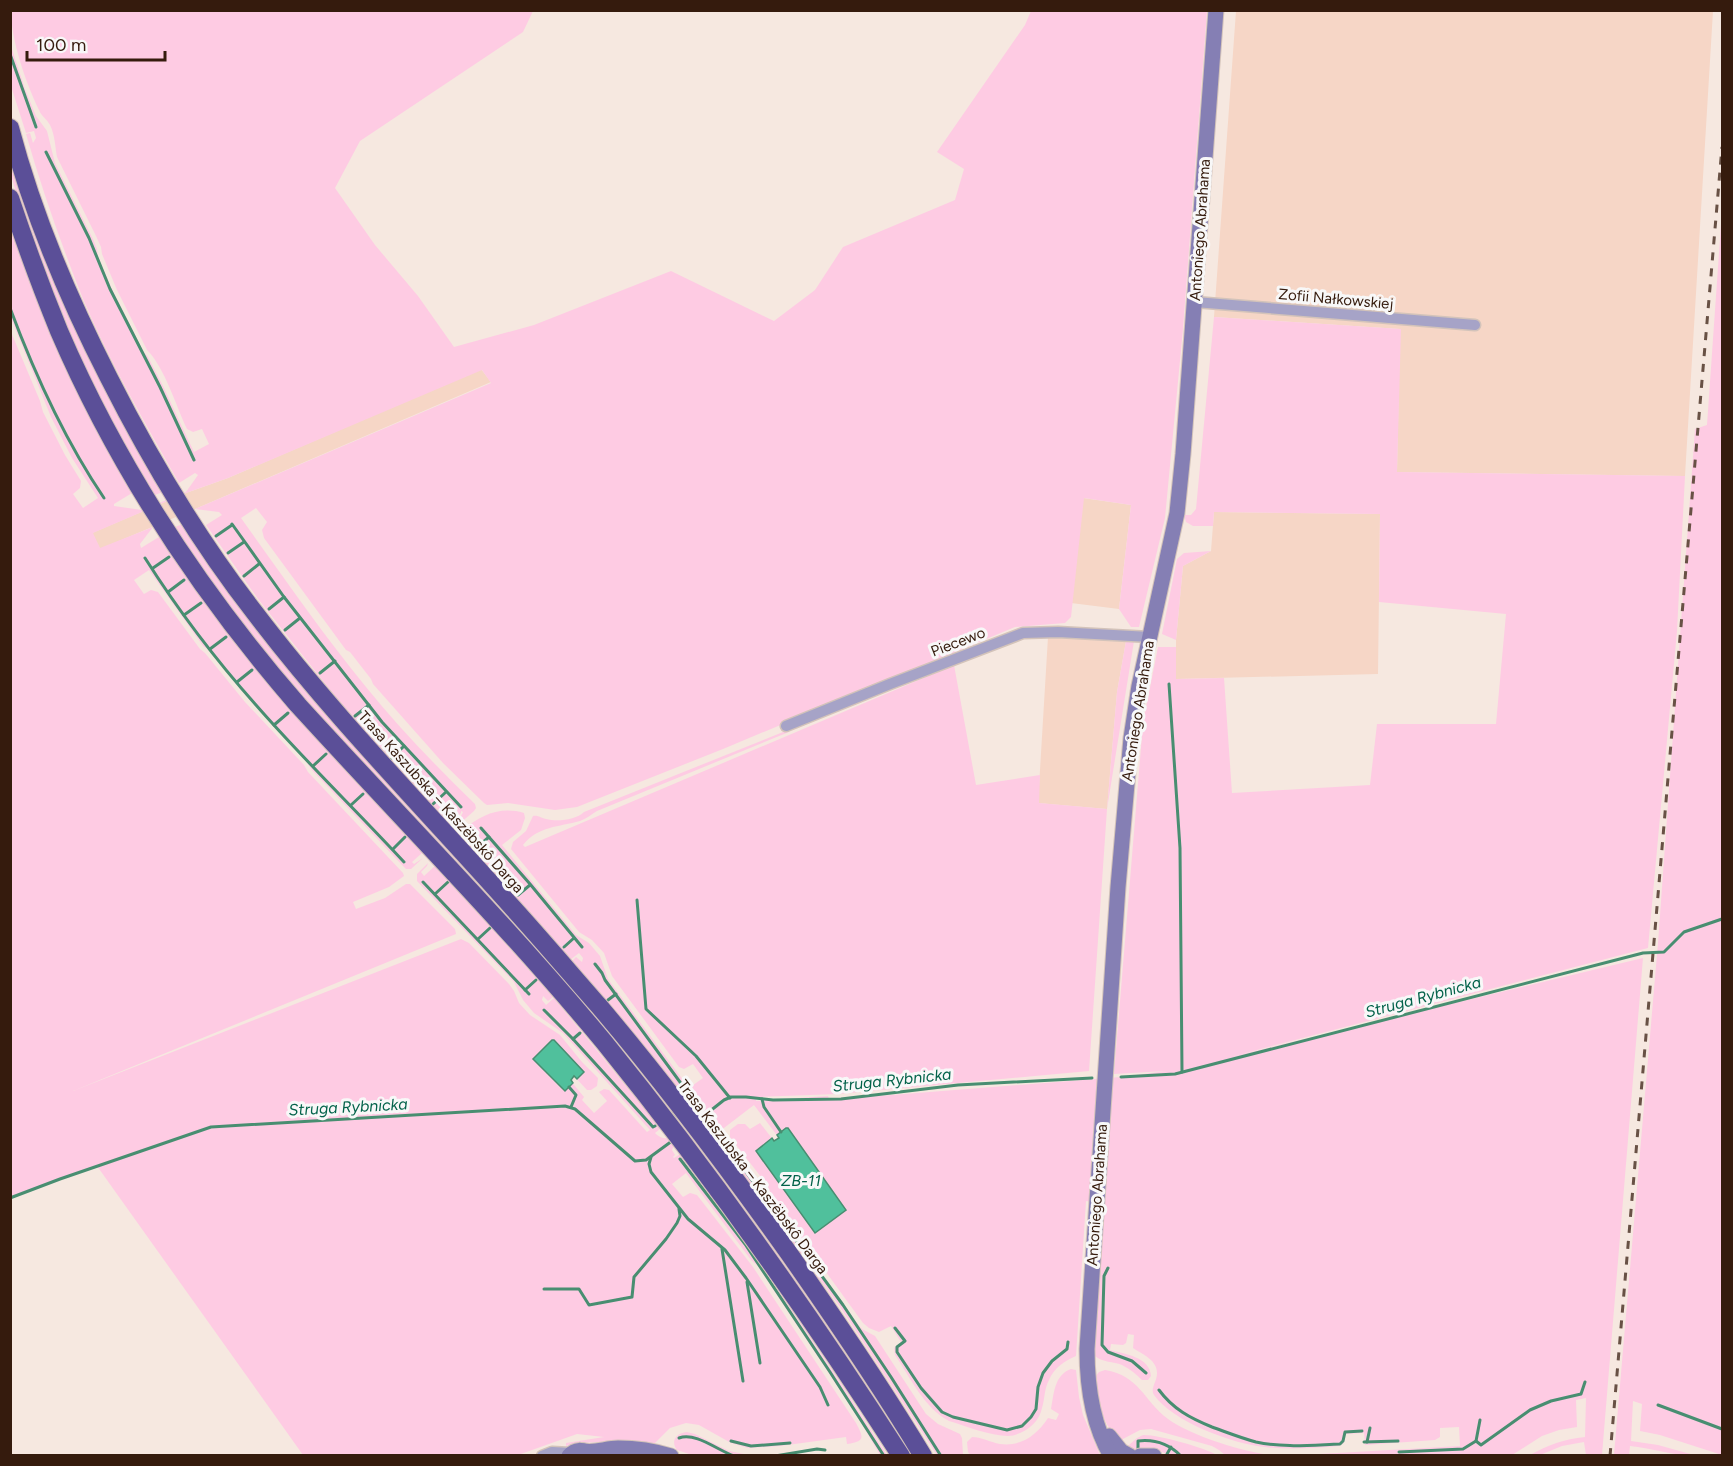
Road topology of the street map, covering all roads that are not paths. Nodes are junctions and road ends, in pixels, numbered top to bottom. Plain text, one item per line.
1 (1216, 10) edge
2 (10, 128) edge
3 (10, 198) edge
4 (1195, 302) junction
5 (1475, 325) dead end
6 (1149, 637) junction
7 (786, 726) dead end
8 (1095, 1414) junction
9 (647, 1451) junction
10 (579, 1454) edge
11 (542, 1455) edge
12 (624, 1455) edge
13 (671, 1455) edge
14 (901, 1455) edge
15 (924, 1455) edge
16 (1111, 1455) edge
17 (1130, 1455) edge
18 (1140, 1455) edge
19 (1154, 1455) edge

1 - 4 main road, Antoniego Abrahama
2 - 15 highway, Trasa Kaszubska – Kaszëbskô Darga
3 - 14 highway
4 - 5 street, Zofii Nałkowskiej
4 - 6 main road, Antoniego Abrahama
6 - 7 street, Piecewo
6 - 8 main road, Antoniego Abrahama
8 - 16 main road, Antoniego Abrahama
8 - 17 main road, Antoniego Abrahama
9 - 10 main road
9 - 12 main road
9 - 13 main road
10 - 11 street
18 - 19 main road

